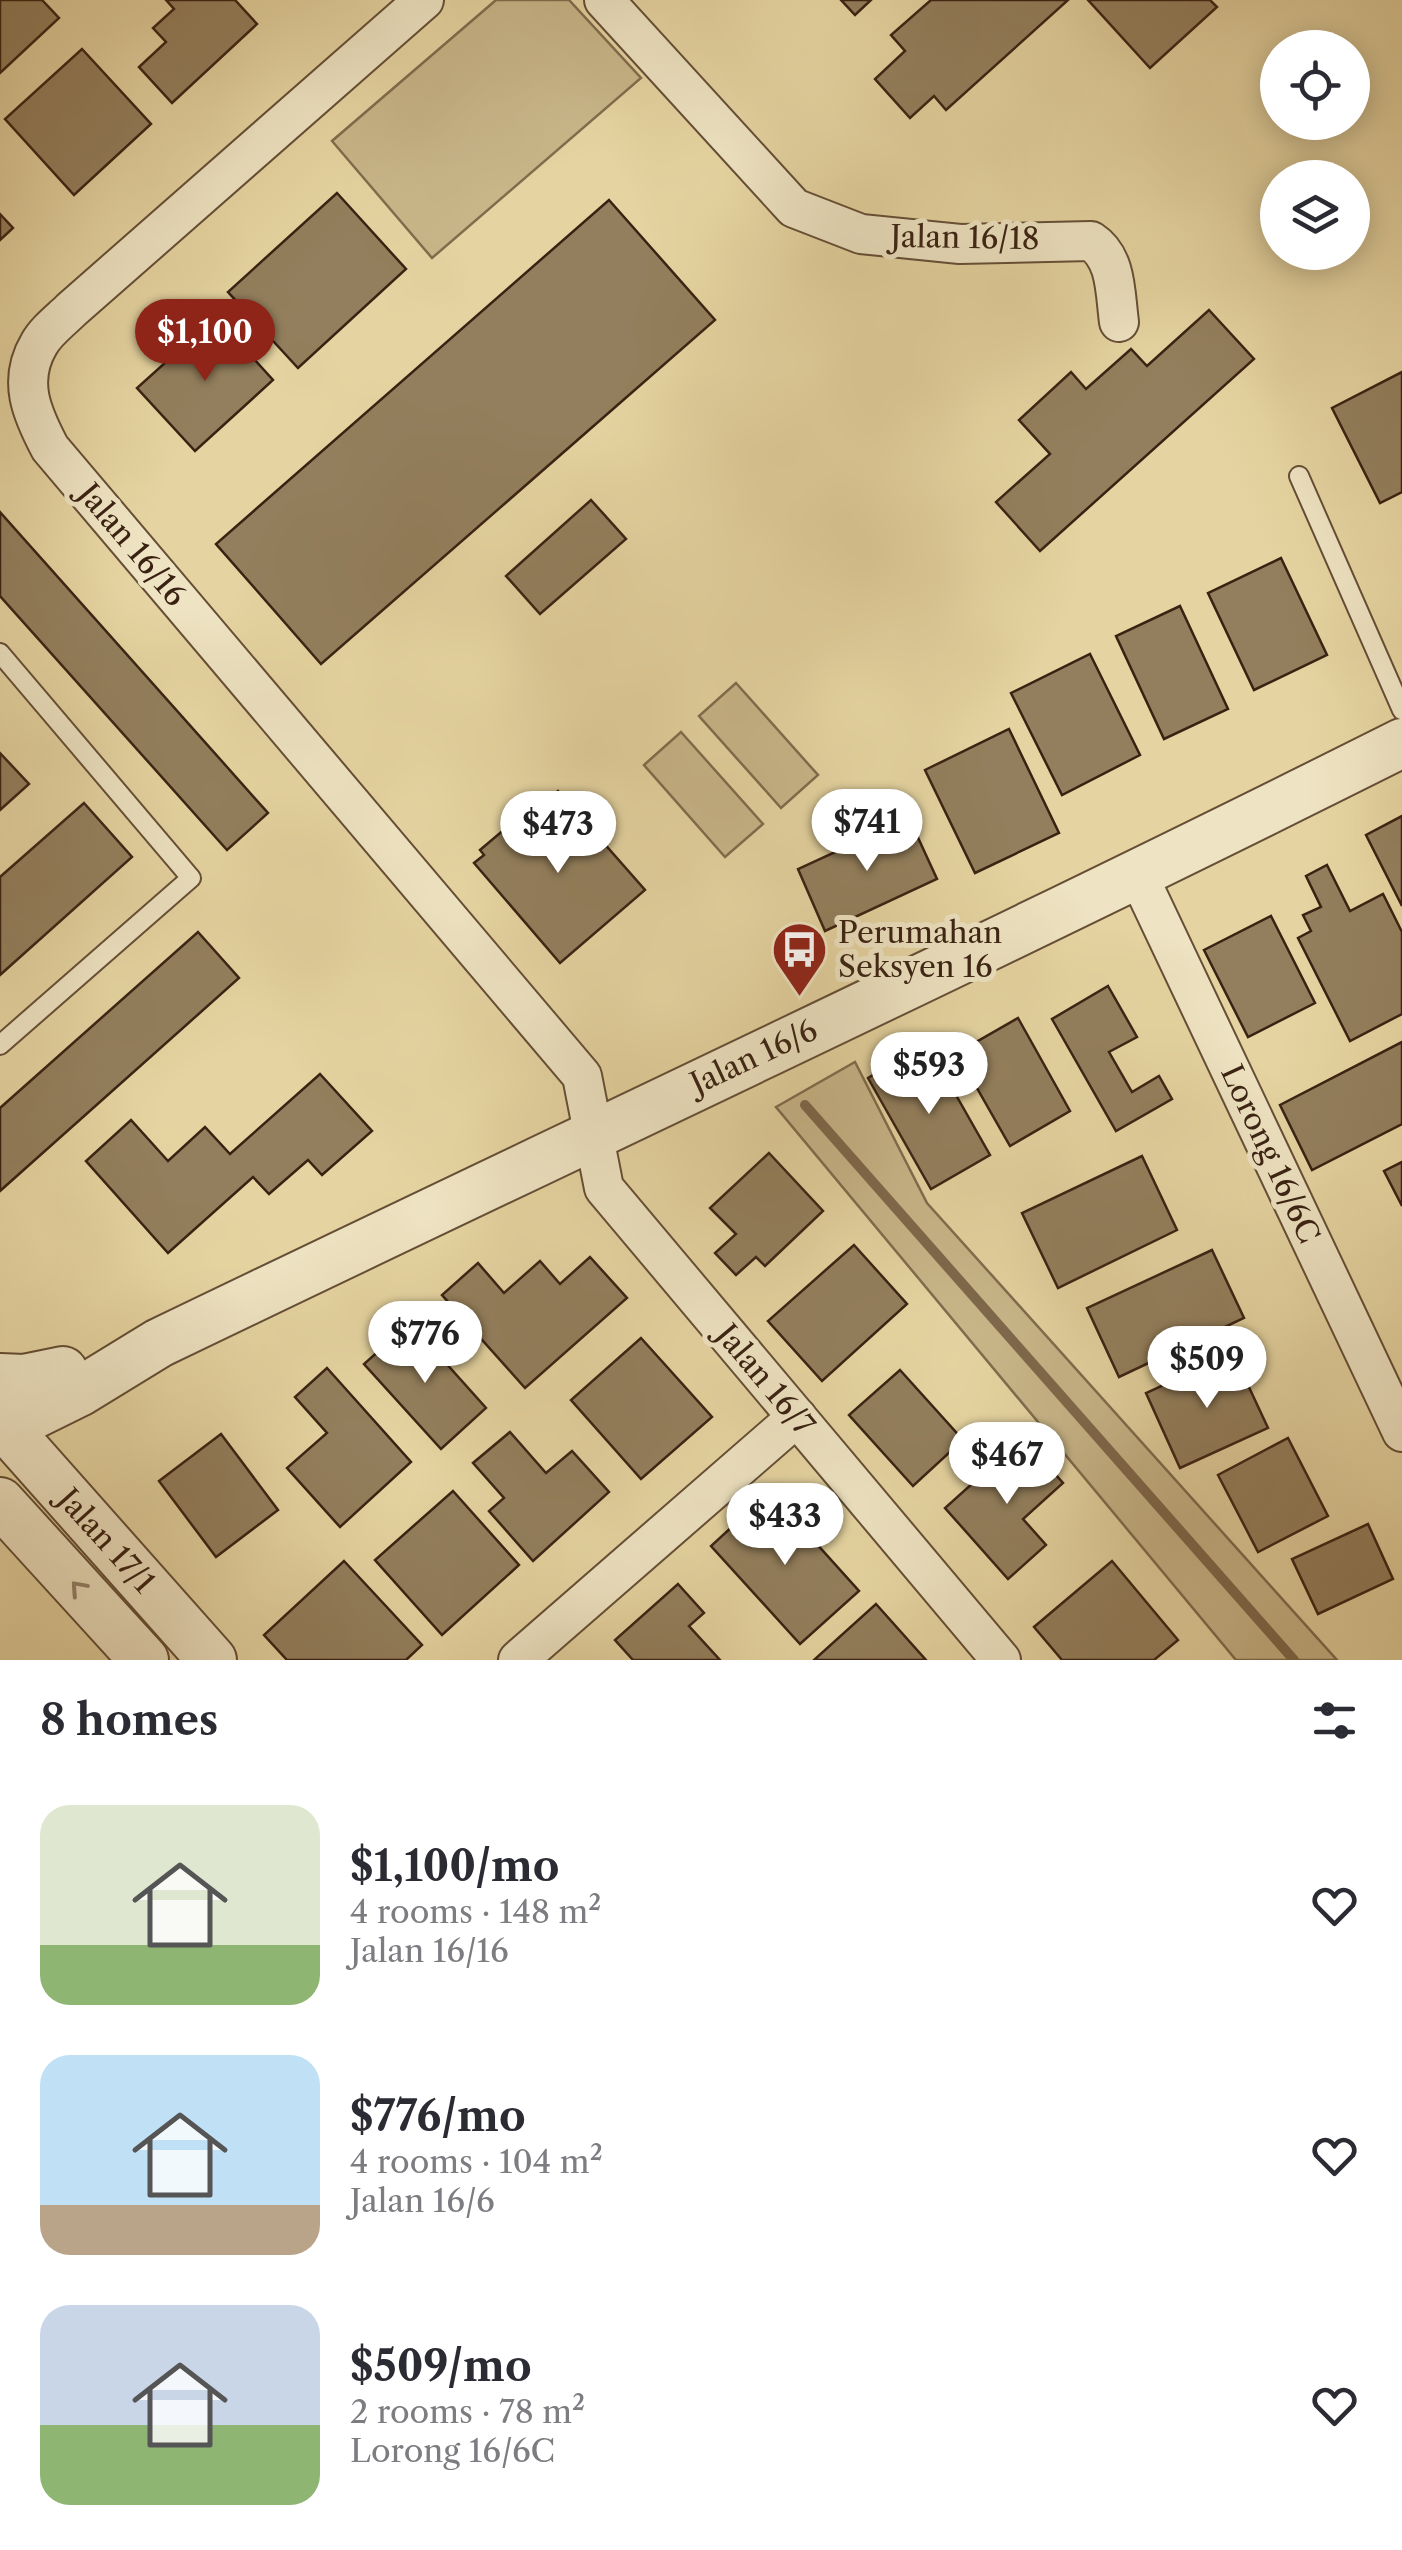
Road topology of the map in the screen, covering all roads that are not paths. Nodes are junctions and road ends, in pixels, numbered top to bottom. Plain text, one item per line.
1 (424, 0) edge
2 (604, 0) edge
3 (1118, 322) dead end
4 (1299, 476) dead end
5 (0, 653) edge
6 (1402, 710) edge
7 (1402, 743) edge
8 (1138, 875) junction
9 (0, 1045) edge
10 (594, 1134) junction
11 (0, 1378) edge
12 (71, 1382) junction
13 (797, 1417) junction
14 (2, 1421) edge
15 (1402, 1432) edge
16 (55, 1483) junction
17 (4, 1509) edge
18 (144, 1660) edge
19 (212, 1660) edge
20 (518, 1660) edge
21 (1001, 1660) edge

1 - 10 street, Jalan 16/16
2 - 3 street, Jalan 16/18
4 - 6 lane
5 - 9 lane
7 - 8 street, Jalan 16/6
8 - 10 street, Jalan 16/6
8 - 15 street, Lorong 16/6C
10 - 12 street, Jalan 16/6
10 - 13 street, Jalan 16/7
11 - 12 street
12 - 14 street, Jalan 16/6
12 - 16 street
13 - 20 street
13 - 21 street, Jalan 16/7
14 - 16 street, Jalan 17/1
16 - 19 street, Jalan 17/1
18 -> 17 street, Jalan 17/1

